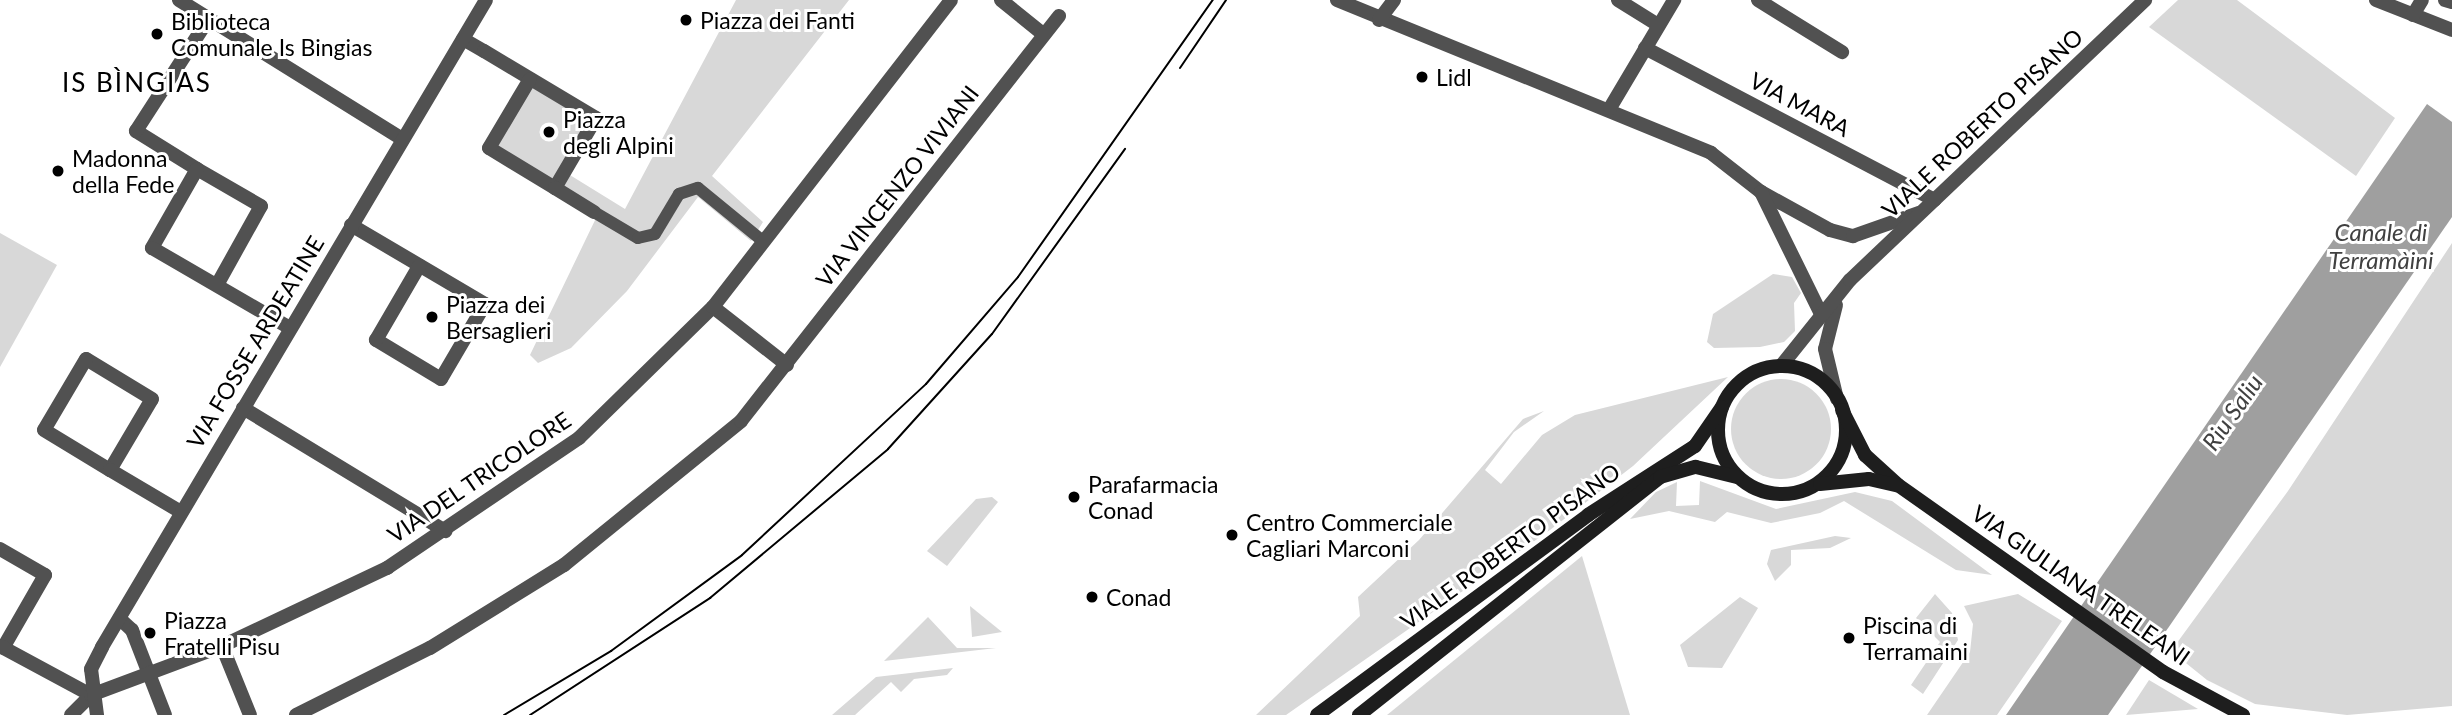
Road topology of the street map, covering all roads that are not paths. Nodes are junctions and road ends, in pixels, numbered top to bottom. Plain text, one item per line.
1 (179, 0) edge
2 (486, 0) edge
3 (951, 0) edge
4 (1001, 0) edge
5 (1337, 0) edge
6 (1394, 0) edge
7 (1618, 0) edge
8 (1674, 0) edge
9 (1758, 0) edge
10 (2145, 0) edge
11 (2376, 0) edge
12 (2422, 0) edge
13 (2445, 0) edge
14 (2452, 2) edge
15 (2413, 15) junction
16 (1059, 16) dead end
17 (209, 18) junction
18 (1379, 20) junction
19 (1658, 25) junction
20 (2452, 30) edge
21 (1043, 34) junction
22 (463, 39) junction
23 (1644, 48) junction
24 (1842, 52) dead end
25 (530, 79) junction
26 (1610, 108) junction
27 (402, 139) junction
28 (197, 169) junction
29 (555, 188) junction
30 (1761, 192) junction
31 (1935, 200) junction
32 (594, 212) joint
33 (1919, 213) junction
34 (351, 226) junction
35 (764, 242) junction
36 (419, 266) junction
37 (1850, 280) junction
38 (217, 285) junction
39 (713, 307) junction
40 (1822, 316) junction
41 (290, 328) junction
42 (787, 365) junction
43 (1781, 366) junction
44 (1840, 404) junction
45 (1722, 407) junction
46 (243, 408) junction
47 (110, 470) junction
48 (1738, 478) junction
49 (1817, 485) junction
50 (1898, 485) junction
51 (181, 512) junction
52 (445, 531) junction
53 (0, 549) edge
54 (120, 619) junction
55 (222, 646) junction
56 (2, 647) edge
57 (150, 674) junction
58 (90, 695) junction
59 (71, 715) edge
60 (97, 715) edge
61 (165, 715) edge
62 (250, 715) edge
63 (296, 715) edge
64 (1317, 715) edge
65 (1359, 715) edge
66 (2243, 715) edge

1 - 17 street
2 - 22 street, VIA FOSSE ARDEATINE
3 - 35 street, VIA DEL TRICOLORE
4 - 21 street
5 - 18 street
6 - 18 street
7 - 19 street
8 - 19 street
9 - 24 street
10 - 31 street, VIALE ROBERTO PISANO
11 - 15 street
12 - 15 street
13 - 14 street
15 - 20 street
16 - 21 street, VIA VINCENZO VIVIANI
17 - 27 street
17 - 28 street
18 - 26 street
19 - 23 street
21 - 42 street, VIA VINCENZO VIVIANI
22 - 25 street
22 - 27 street, VIA FOSSE ARDEATINE
23 - 26 street
23 - 31 street, VIA MARA
25 - 29 street
25 - 29 street
26 - 30 street
27 - 34 street, VIA FOSSE ARDEATINE
28 - 38 street
28 - 38 street
29 - 32 street
30 - 33 street
30 - 40 street
31 - 33 street, VIALE ROBERTO PISANO
32 - 35 street
33 - 37 street, VIALE ROBERTO PISANO
34 - 36 street
34 - 41 street, VIA FOSSE ARDEATINE
35 - 39 street, VIA DEL TRICOLORE
36 - 36 street
37 - 40 street, VIALE ROBERTO PISANO
37 - 44 street, VIALE ROBERTO PISANO
38 - 41 street
39 - 42 street
39 - 52 street, VIA DEL TRICOLORE
40 - 43 street, VIALE ROBERTO PISANO
41 - 46 street, VIA FOSSE ARDEATINE
42 - 63 street, VIA VINCENZO VIVIANI
43 - 44 main road
43 - 45 main road
44 - 49 main road
44 - 50 main road, VIA GIULIANA TRELEANI
45 - 48 main road
45 - 64 main road, VIALE ROBERTO PISANO
46 - 51 street, VIA FOSSE ARDEATINE
46 - 52 street
47 - 47 street
47 - 51 street
48 - 49 main road
48 - 65 main road, VIALE ROBERTO PISANO
49 - 50 main road, VIA GIULIANA TRELEANI
50 - 66 main road, VIA GIULIANA TRELEANI
51 - 54 street, VIA FOSSE ARDEATINE
52 - 55 street, VIA DEL TRICOLORE
53 - 56 street
54 - 57 street
54 - 58 street, VIA FOSSE ARDEATINE
55 - 57 street, VIA DEL TRICOLORE
55 - 62 street
56 - 58 street
57 - 58 street, VIA DEL TRICOLORE
57 - 61 street
58 - 59 street
58 - 60 street, VIA FOSSE ARDEATINE

